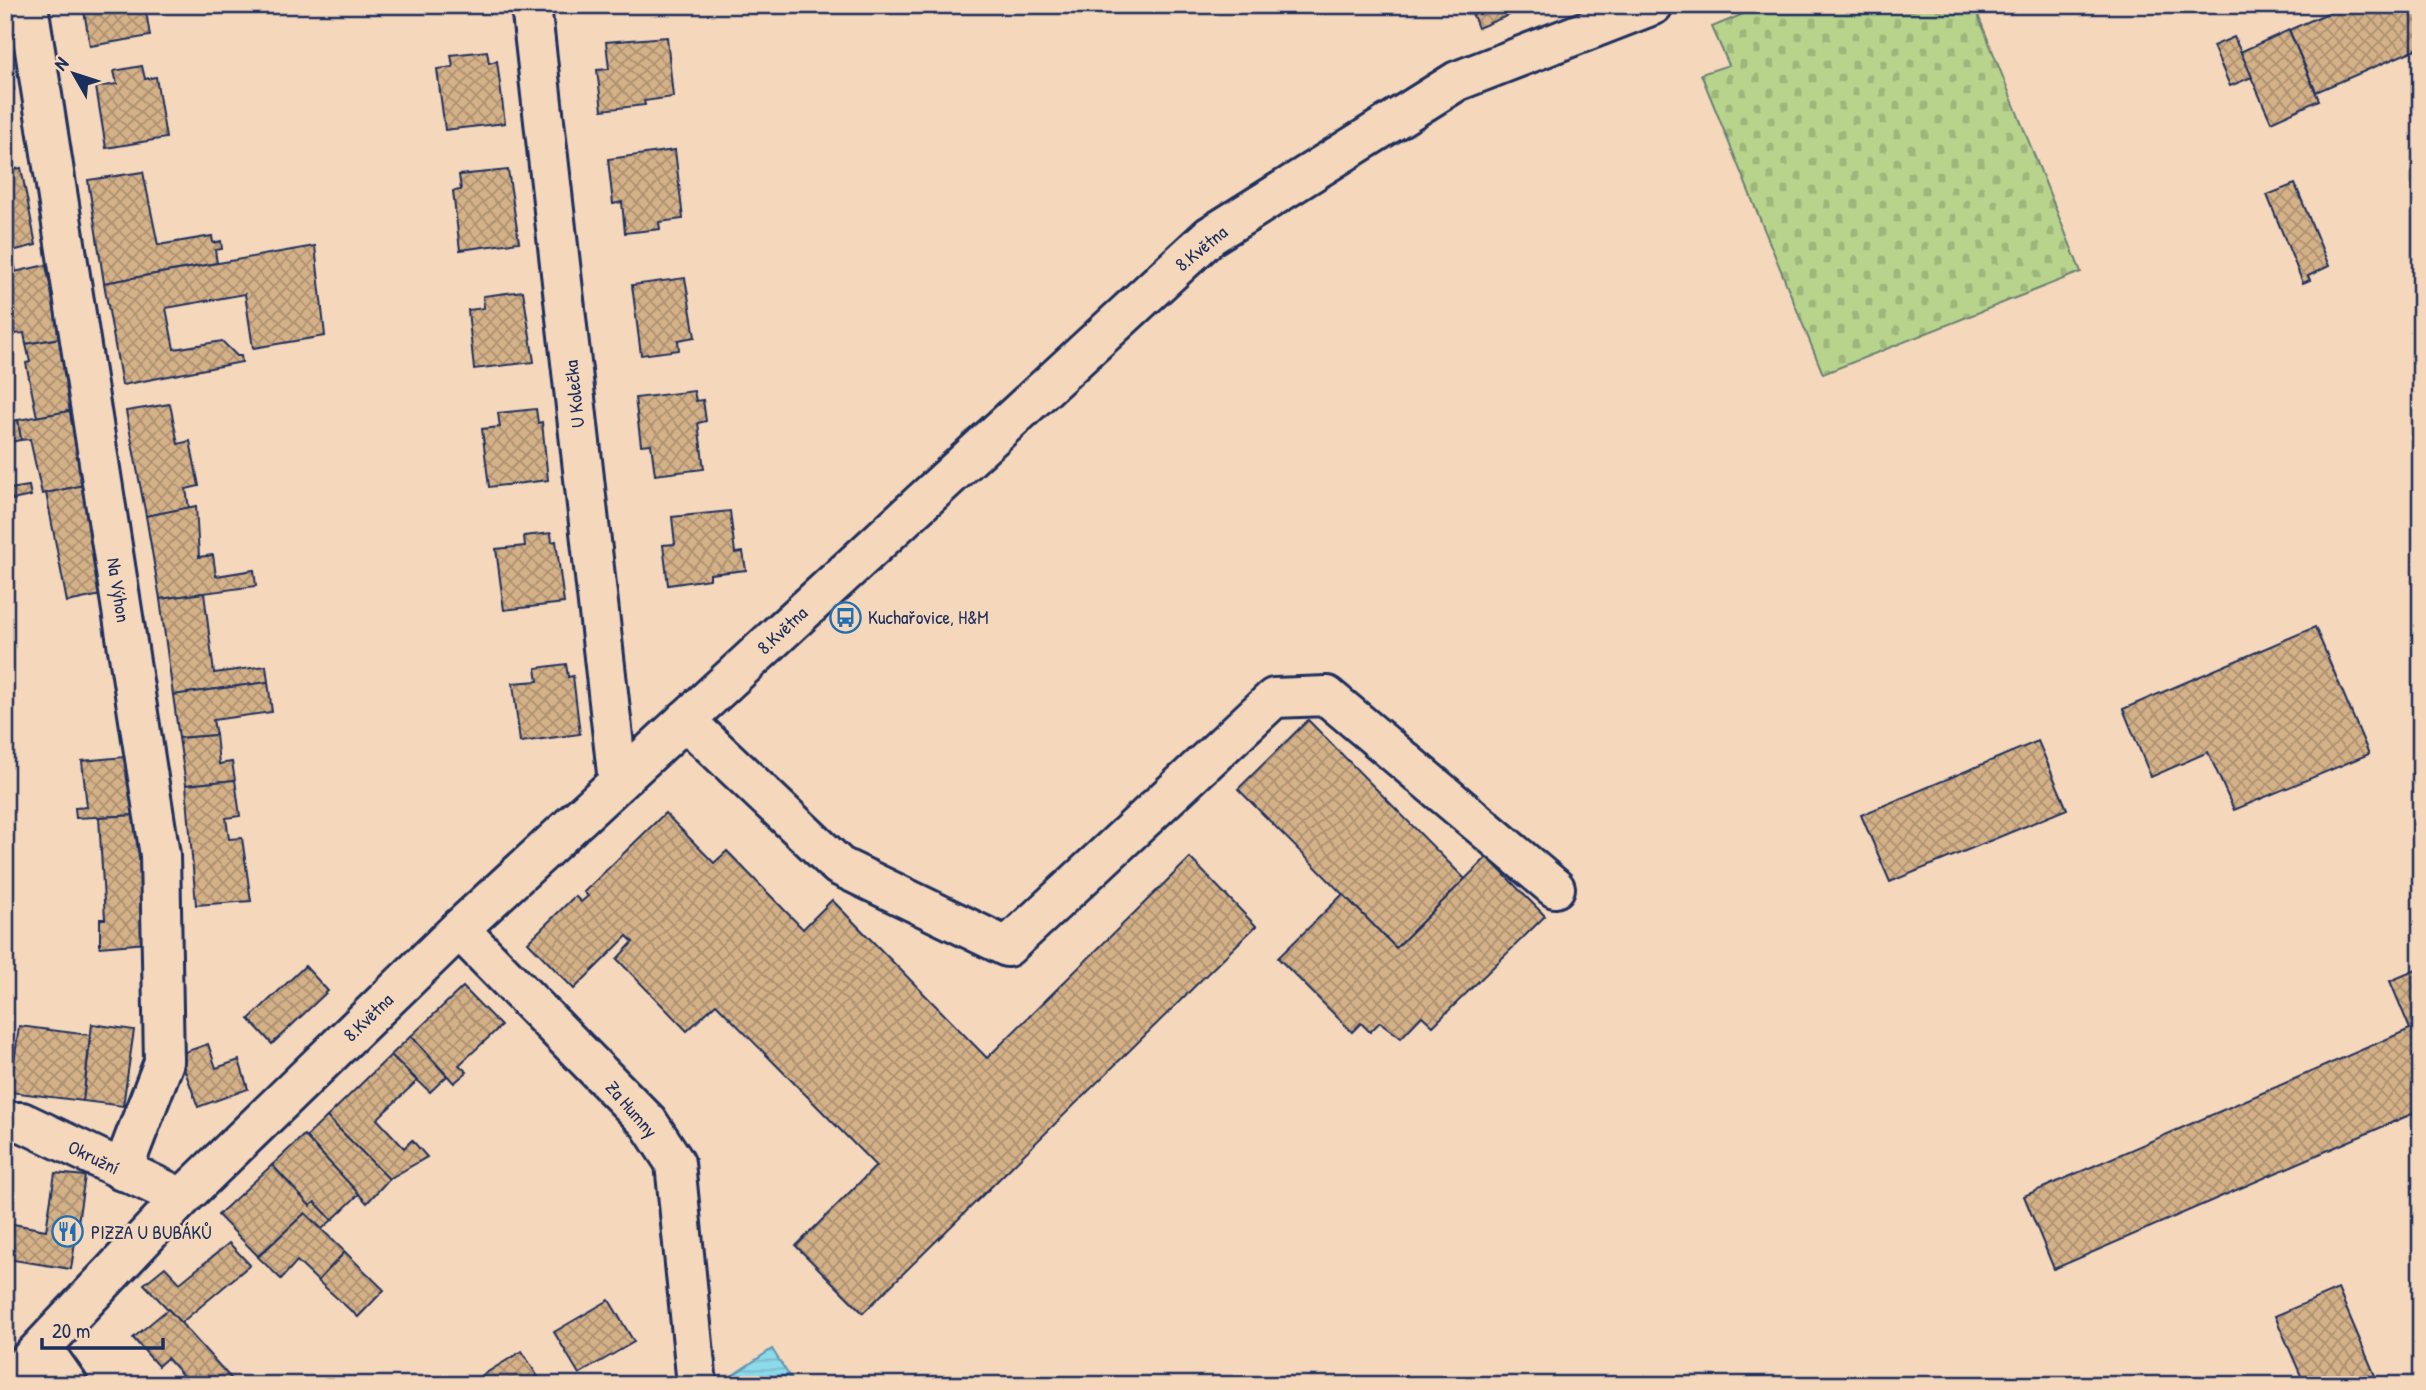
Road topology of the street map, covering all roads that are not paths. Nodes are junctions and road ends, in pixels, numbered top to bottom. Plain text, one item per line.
1 (28, 5) edge
2 (531, 5) edge
3 (1653, 5) edge
4 (685, 720) junction
5 (618, 782) junction
6 (1555, 888) dead end
7 (459, 929) junction
8 (5, 1122) edge
9 (122, 1171) junction
10 (182, 1198) junction
11 (43, 1348) junction
12 (5, 1385) edge
13 (68, 1385) edge
14 (697, 1385) edge

1 - 9 street, Na Výhon
2 - 5 street, U Kolečka
3 - 4 street, 8.Května
4 - 5 street, 8.Května
4 - 6 street
5 - 7 street, 8.Května
7 - 10 street, 8.Května
7 - 14 street, Za Humny
8 - 9 street, Okružní
9 - 10 street, Okružní
10 - 11 street, 8.Května
11 - 12 street, 8.Května
11 - 13 street

